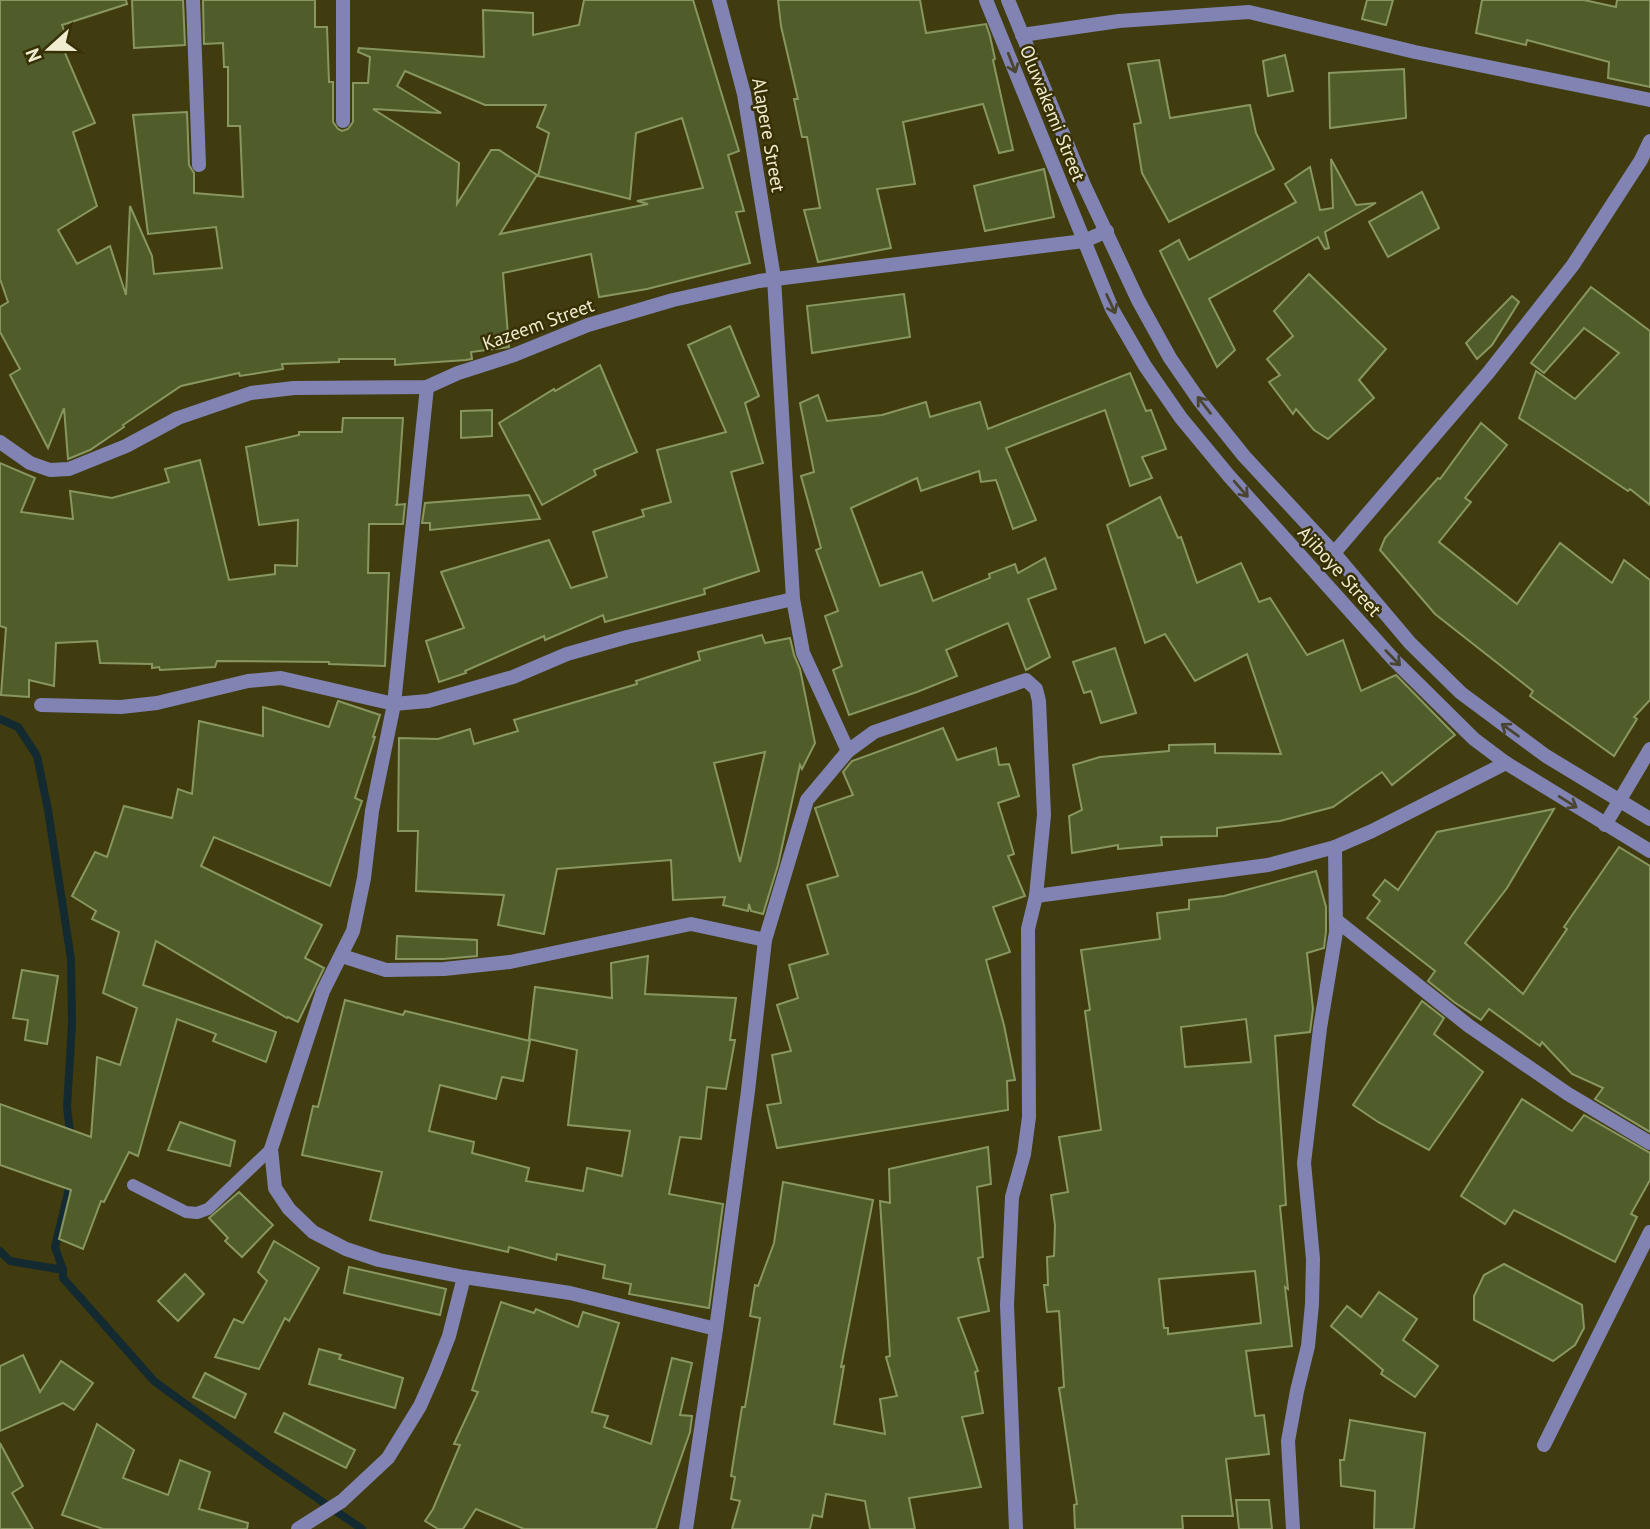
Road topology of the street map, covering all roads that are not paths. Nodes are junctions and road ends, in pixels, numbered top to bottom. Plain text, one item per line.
1 (193, 0) edge
2 (343, 0) edge
3 (719, 0) edge
4 (986, 0) edge
5 (1007, 0) edge
6 (1250, 6) edge
7 (1022, 35) junction
8 (1650, 100) edge
9 (342, 121) dead end
10 (1650, 141) edge
11 (199, 165) dead end
12 (1107, 231) junction
13 (1084, 241) junction
14 (775, 278) junction
15 (427, 387) junction
16 (0, 442) edge
17 (1334, 553) junction
18 (793, 599) junction
19 (394, 704) junction
20 (41, 705) dead end
21 (1650, 749) edge
22 (848, 751) junction
23 (1506, 763) junction
24 (1620, 802) junction
25 (1650, 819) edge
26 (1605, 825) junction
27 (1335, 847) junction
28 (1650, 851) edge
29 (1036, 895) junction
30 (1336, 920) junction
31 (765, 940) junction
32 (342, 956) junction
33 (1650, 1143) edge
34 (271, 1149) junction
35 (133, 1185) dead end
36 (1650, 1232) edge
37 (464, 1278) junction
38 (716, 1329) junction
39 (1544, 1446) dead end
40 (298, 1529) edge
41 (686, 1529) edge
42 (1016, 1529) edge
43 (1293, 1529) edge

1 - 11 street
2 - 9 street
3 - 14 street, Alapere Street
4 -> 13 street, Oluwakemi Street
5 - 7 street, Oluwakemi Street
6 - 7 street
6 - 8 street
7 - 12 street, Oluwakemi Street
10 - 17 street
12 - 13 street, Kazeem Street
17 -> 12 street, Ajiboye Street
13 - 14 street, Kazeem Street
13 -> 23 street, Ajiboye Street
14 - 15 street, Kazeem Street
14 - 18 street, Alapere Street
15 - 16 street, Kazeem Street
15 - 19 street
24 -> 17 street, Ajiboye Street
18 - 19 street
18 - 22 street, Alapere Street
19 - 20 street
19 - 32 street
21 - 24 street
22 - 29 street
22 - 31 street
23 -> 26 street, Ajiboye Street
23 - 27 street
24 - 25 street, Ajiboye Street
24 - 26 street
26 - 28 street, Ajiboye Street
27 - 29 street
27 - 30 street
29 - 42 street
30 - 33 street
30 - 43 street
31 - 32 street
31 - 38 street
32 - 34 street
34 - 35 lane
34 - 37 street
36 - 39 street
37 - 38 street
37 - 40 street
38 - 41 street

